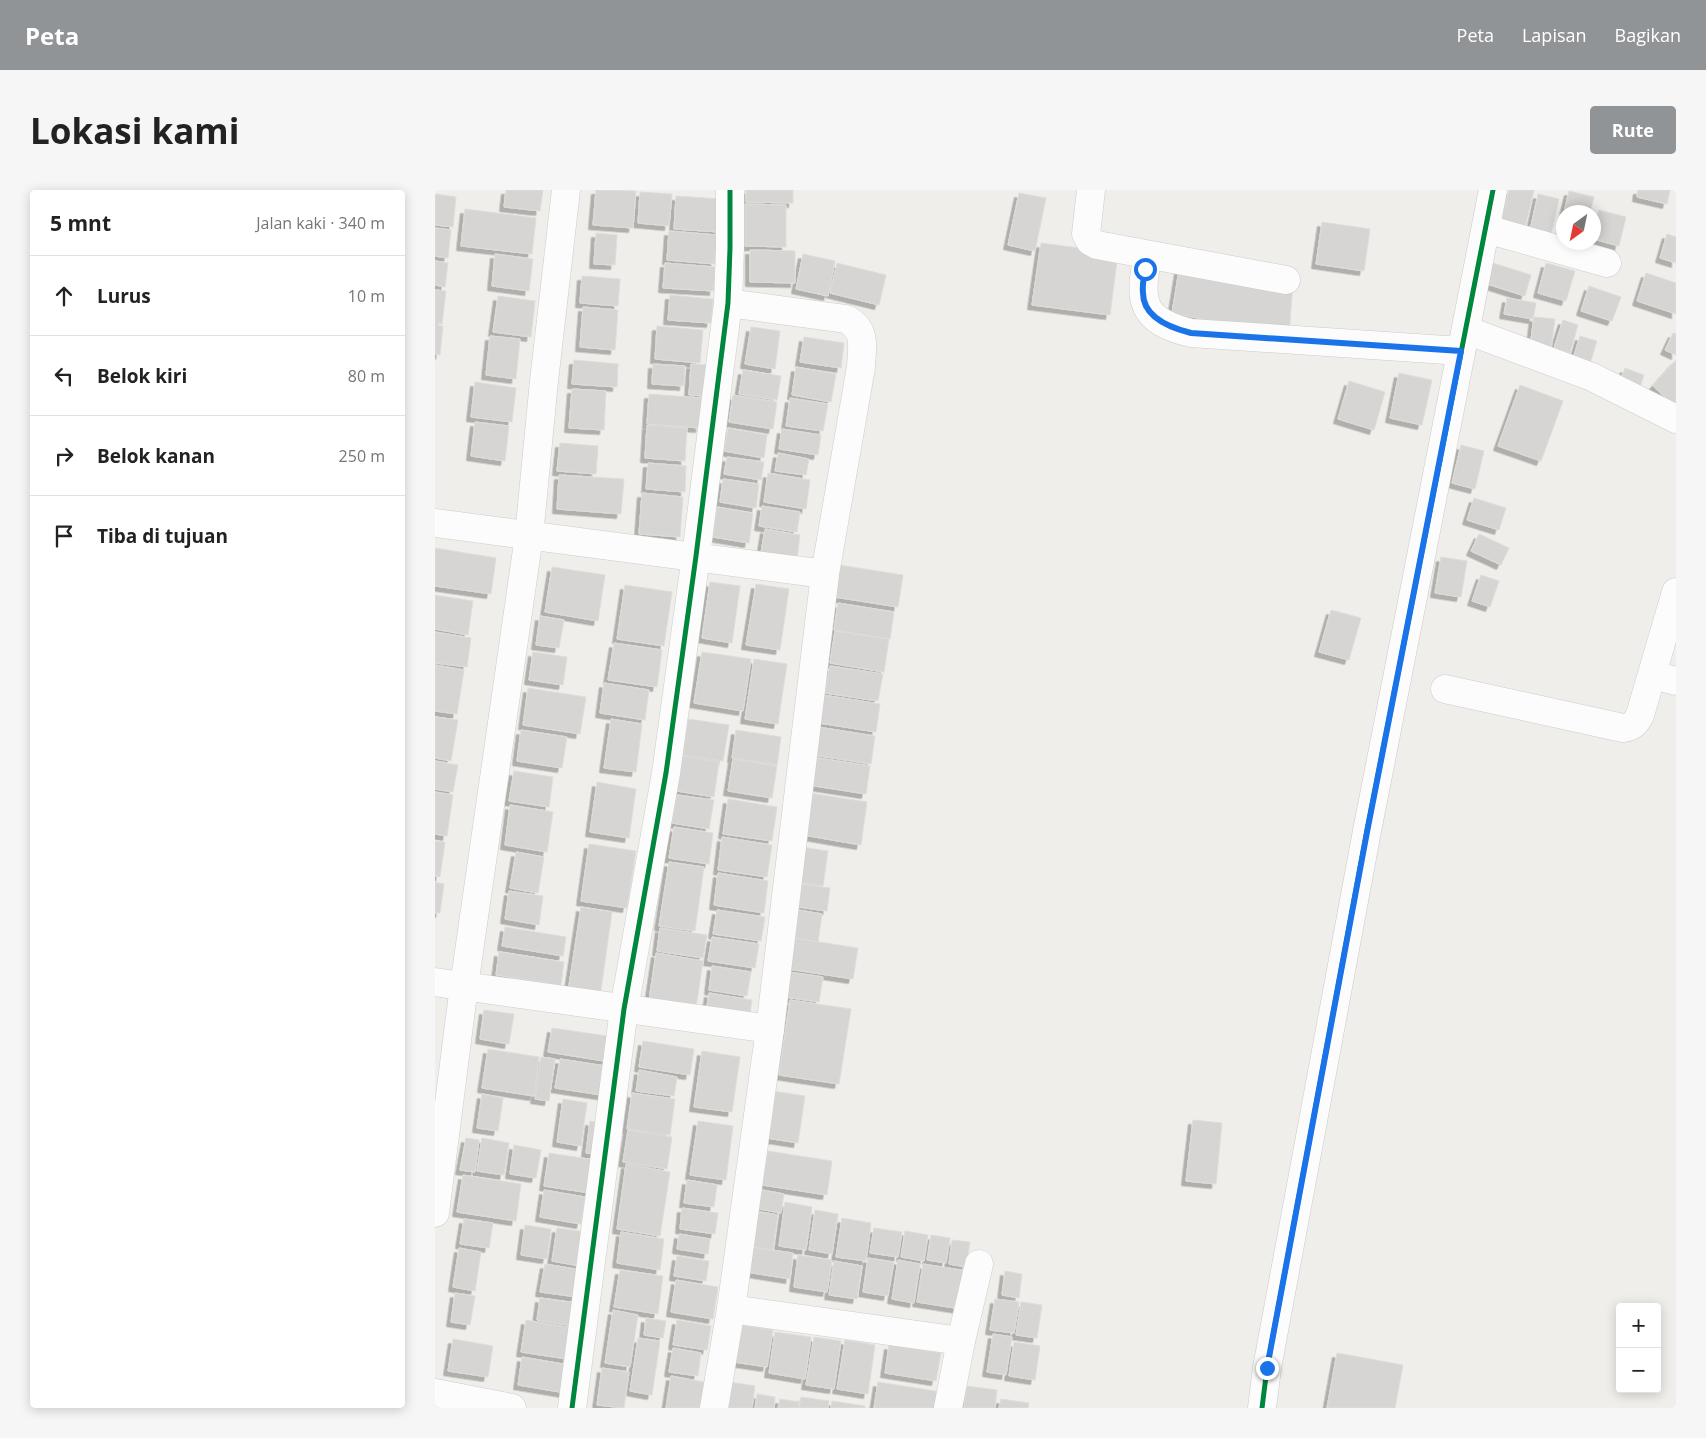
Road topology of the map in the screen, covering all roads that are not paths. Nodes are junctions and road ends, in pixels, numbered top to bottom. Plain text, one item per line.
1 (566, 190) edge
2 (730, 190) edge
3 (1091, 190) edge
4 (1493, 190) edge
5 (1485, 229) junction
6 (1148, 254) junction
7 (1607, 263) dead end
8 (1286, 280) dead end
9 (727, 303) junction
10 (1464, 340) junction
11 (1676, 419) edge
12 (435, 522) edge
13 (529, 536) junction
14 (696, 556) junction
15 (825, 574) junction
16 (1676, 592) edge
17 (1664, 678) edge
18 (1445, 689) dead end
19 (435, 982) edge
20 (464, 986) junction
21 (624, 1009) junction
22 (770, 1029) junction
23 (435, 1213) edge
24 (979, 1264) dead end
25 (731, 1308) junction
26 (961, 1341) junction
27 (435, 1393) edge
28 (512, 1408) edge
29 (572, 1408) edge
30 (714, 1408) edge
31 (948, 1408) edge
32 (1262, 1408) edge

1 - 13 street
2 - 9 street
3 - 6 street
4 - 5 street
5 - 7 street
5 - 10 street
6 - 8 street
6 - 10 street
9 - 14 street
9 - 15 street
10 - 11 street
10 - 32 street
12 - 13 street
13 - 14 street
13 - 20 street
14 - 15 street
14 - 21 street
15 - 22 street
16 - 17 street
17 - 18 street
19 - 20 street
20 - 21 street
20 - 23 street
21 - 22 street
21 - 29 street
22 - 25 street
24 - 26 street
25 - 26 street
25 - 30 street
26 - 31 street
27 - 28 street

